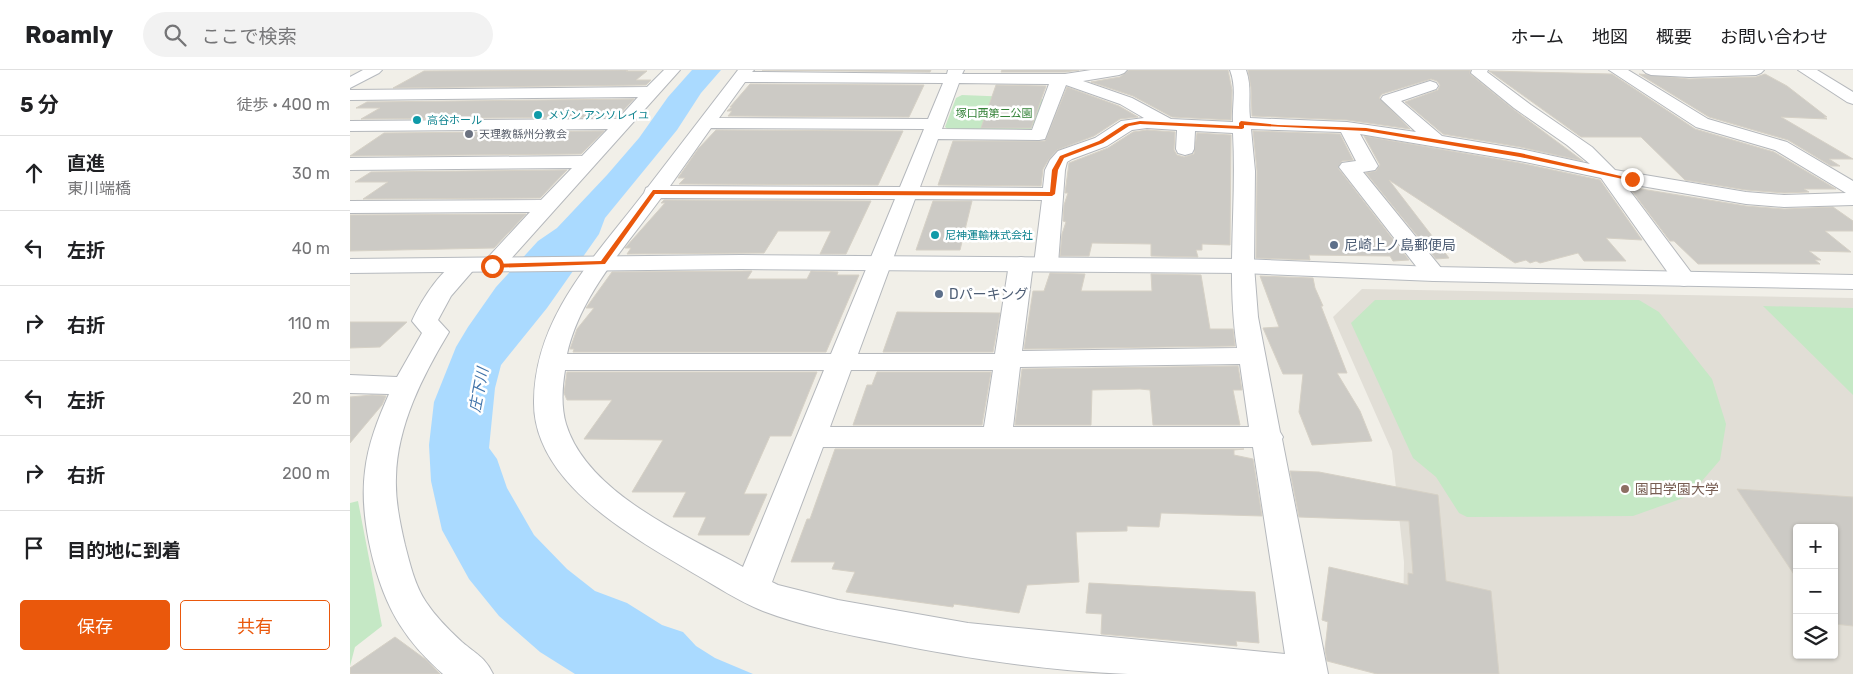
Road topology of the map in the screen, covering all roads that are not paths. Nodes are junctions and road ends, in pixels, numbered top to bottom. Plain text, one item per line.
1 (374, 70) edge
2 (672, 70) edge
3 (1044, 70) edge
4 (1119, 70) edge
5 (1238, 70) edge
6 (1480, 70) edge
7 (1617, 70) edge
8 (1651, 70) edge
9 (1658, 70) edge
10 (1756, 70) edge
11 (1806, 70) edge
12 (743, 74) edge
13 (1065, 79) junction
14 (952, 80) edge
15 (350, 83) edge
16 (1430, 86) dead end
17 (651, 92) junction
18 (994, 94) dead end
19 (350, 95) edge
20 (1033, 95) dead end
21 (1052, 96) junction
22 (1853, 98) edge
23 (705, 123) junction
24 (1166, 123) junction
25 (622, 124) junction
26 (1186, 125) junction
27 (1242, 125) junction
28 (350, 126) edge
29 (1347, 127) junction
30 (932, 129) junction
31 (1438, 142) junction
32 (1185, 149) dead end
33 (588, 162) junction
34 (350, 164) edge
35 (1609, 174) junction
36 (1853, 189) edge
37 (653, 192) junction
38 (907, 192) junction
39 (1052, 194) junction
40 (1853, 199) edge
41 (546, 206) junction
42 (350, 207) edge
43 (600, 263) junction
44 (880, 263) junction
45 (1034, 264) junction
46 (350, 266) edge
47 (486, 266) junction
48 (1242, 266) junction
49 (1434, 274) junction
50 (1684, 279) junction
51 (1853, 282) edge
52 (1253, 356) junction
53 (552, 362) junction
54 (1008, 362) junction
55 (839, 363) junction
56 (350, 384) edge
57 (406, 386) junction
58 (810, 437) junction
59 (997, 437) junction
60 (1268, 437) junction
61 (752, 588) junction
62 (473, 674) edge
63 (1307, 674) edge

1 - 15 street
2 - 17 street
3 - 13 street
4 - 13 street
5 - 27 street
6 - 35 street
7 - 36 street
8 - 9 street
9 - 10 street
11 - 22 street
12 - 14 street
12 - 23 street
13 - 14 street
13 - 21 street
13 - 24 street
14 - 18 street
14 - 30 street
16 - 31 street
17 - 19 street
17 - 25 street
20 - 21 street
21 - 30 street
23 - 30 street
23 - 37 street
24 - 26 street
24 - 39 street
25 - 28 street
25 - 33 street
26 - 27 street
26 - 32 street
27 - 29 street
27 - 48 street
29 - 31 street
29 - 49 street
30 - 38 street
31 - 35 street
33 - 34 street
33 - 41 street
35 - 40 street
35 - 50 street
37 - 38 street
37 - 43 street
38 - 39 street
38 - 44 street
39 - 45 street
41 - 42 street
41 - 47 street
43 - 44 street
43 - 47 street
43 - 53 street
44 - 45 street
44 - 55 street
45 - 48 street
45 - 54 street
46 - 47 street
47 - 57 street
48 - 49 street
48 - 52 street
49 - 50 street
50 - 51 street
52 - 54 street
52 - 60 street
53 - 55 street
53 - 61 street
54 - 55 street
54 - 59 street
55 - 58 street
56 - 57 street
57 - 62 street
58 - 59 street
58 - 61 street
59 - 60 street
60 - 63 street
61 - 63 street

